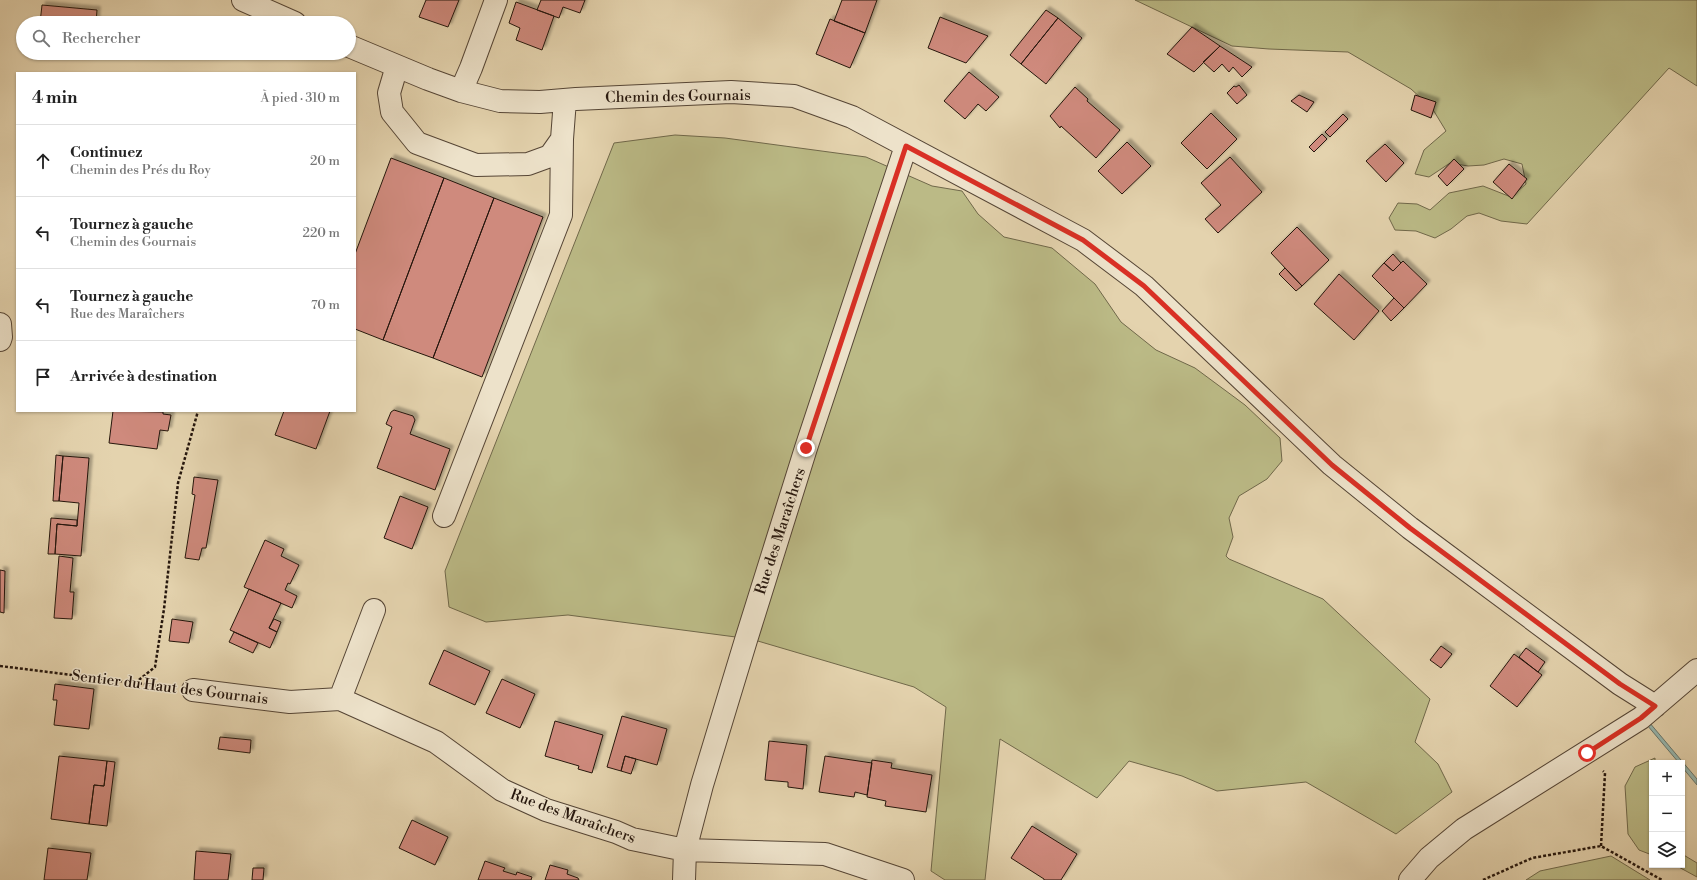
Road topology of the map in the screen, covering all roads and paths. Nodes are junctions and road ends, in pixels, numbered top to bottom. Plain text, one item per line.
1 (496, 0) edge
2 (257, 3) edge
3 (282, 16) edge
4 (356, 49) edge
5 (397, 66) junction
6 (461, 91) junction
7 (565, 100) junction
8 (562, 139) junction
9 (906, 146) junction
10 (0, 324) edge
11 (0, 340) edge
12 (198, 412) edge
13 (444, 516) dead end
14 (374, 610) dead end
15 (0, 666) edge
16 (1697, 670) edge
17 (136, 683) junction
18 (193, 690) joint
19 (340, 699) junction
20 (1655, 706) junction
21 (1587, 753) junction
22 (1601, 846) junction
23 (685, 850) junction
24 (684, 880) edge
25 (902, 880) edge
26 (1410, 880) edge
27 (1483, 880) edge
28 (1662, 880) edge

1 - 6 street
2 - 3 street
4 - 5 street, Chemin des Gournais
5 - 6 street, Chemin des Gournais
5 - 8 street
6 - 7 street, Chemin des Gournais
7 - 8 street
7 - 9 street, Chemin des Gournais
8 - 13 street
9 - 20 street, Chemin des Gournais
9 - 23 street, Rue des Maraîchers
10 - 11 street
12 - 17 path
14 - 19 street
15 - 17 path, Sentier du Haut des Gournais
16 - 20 street
17 - 18 path, Sentier du Haut des Gournais
18 - 19 street, Sentier du Haut des Gournais
19 - 23 street, Rue des Maraîchers
20 - 21 street
21 - 22 path
21 - 26 street
22 - 27 path
22 - 28 path
23 - 24 street
23 - 25 street, Rue des Maraîchers

